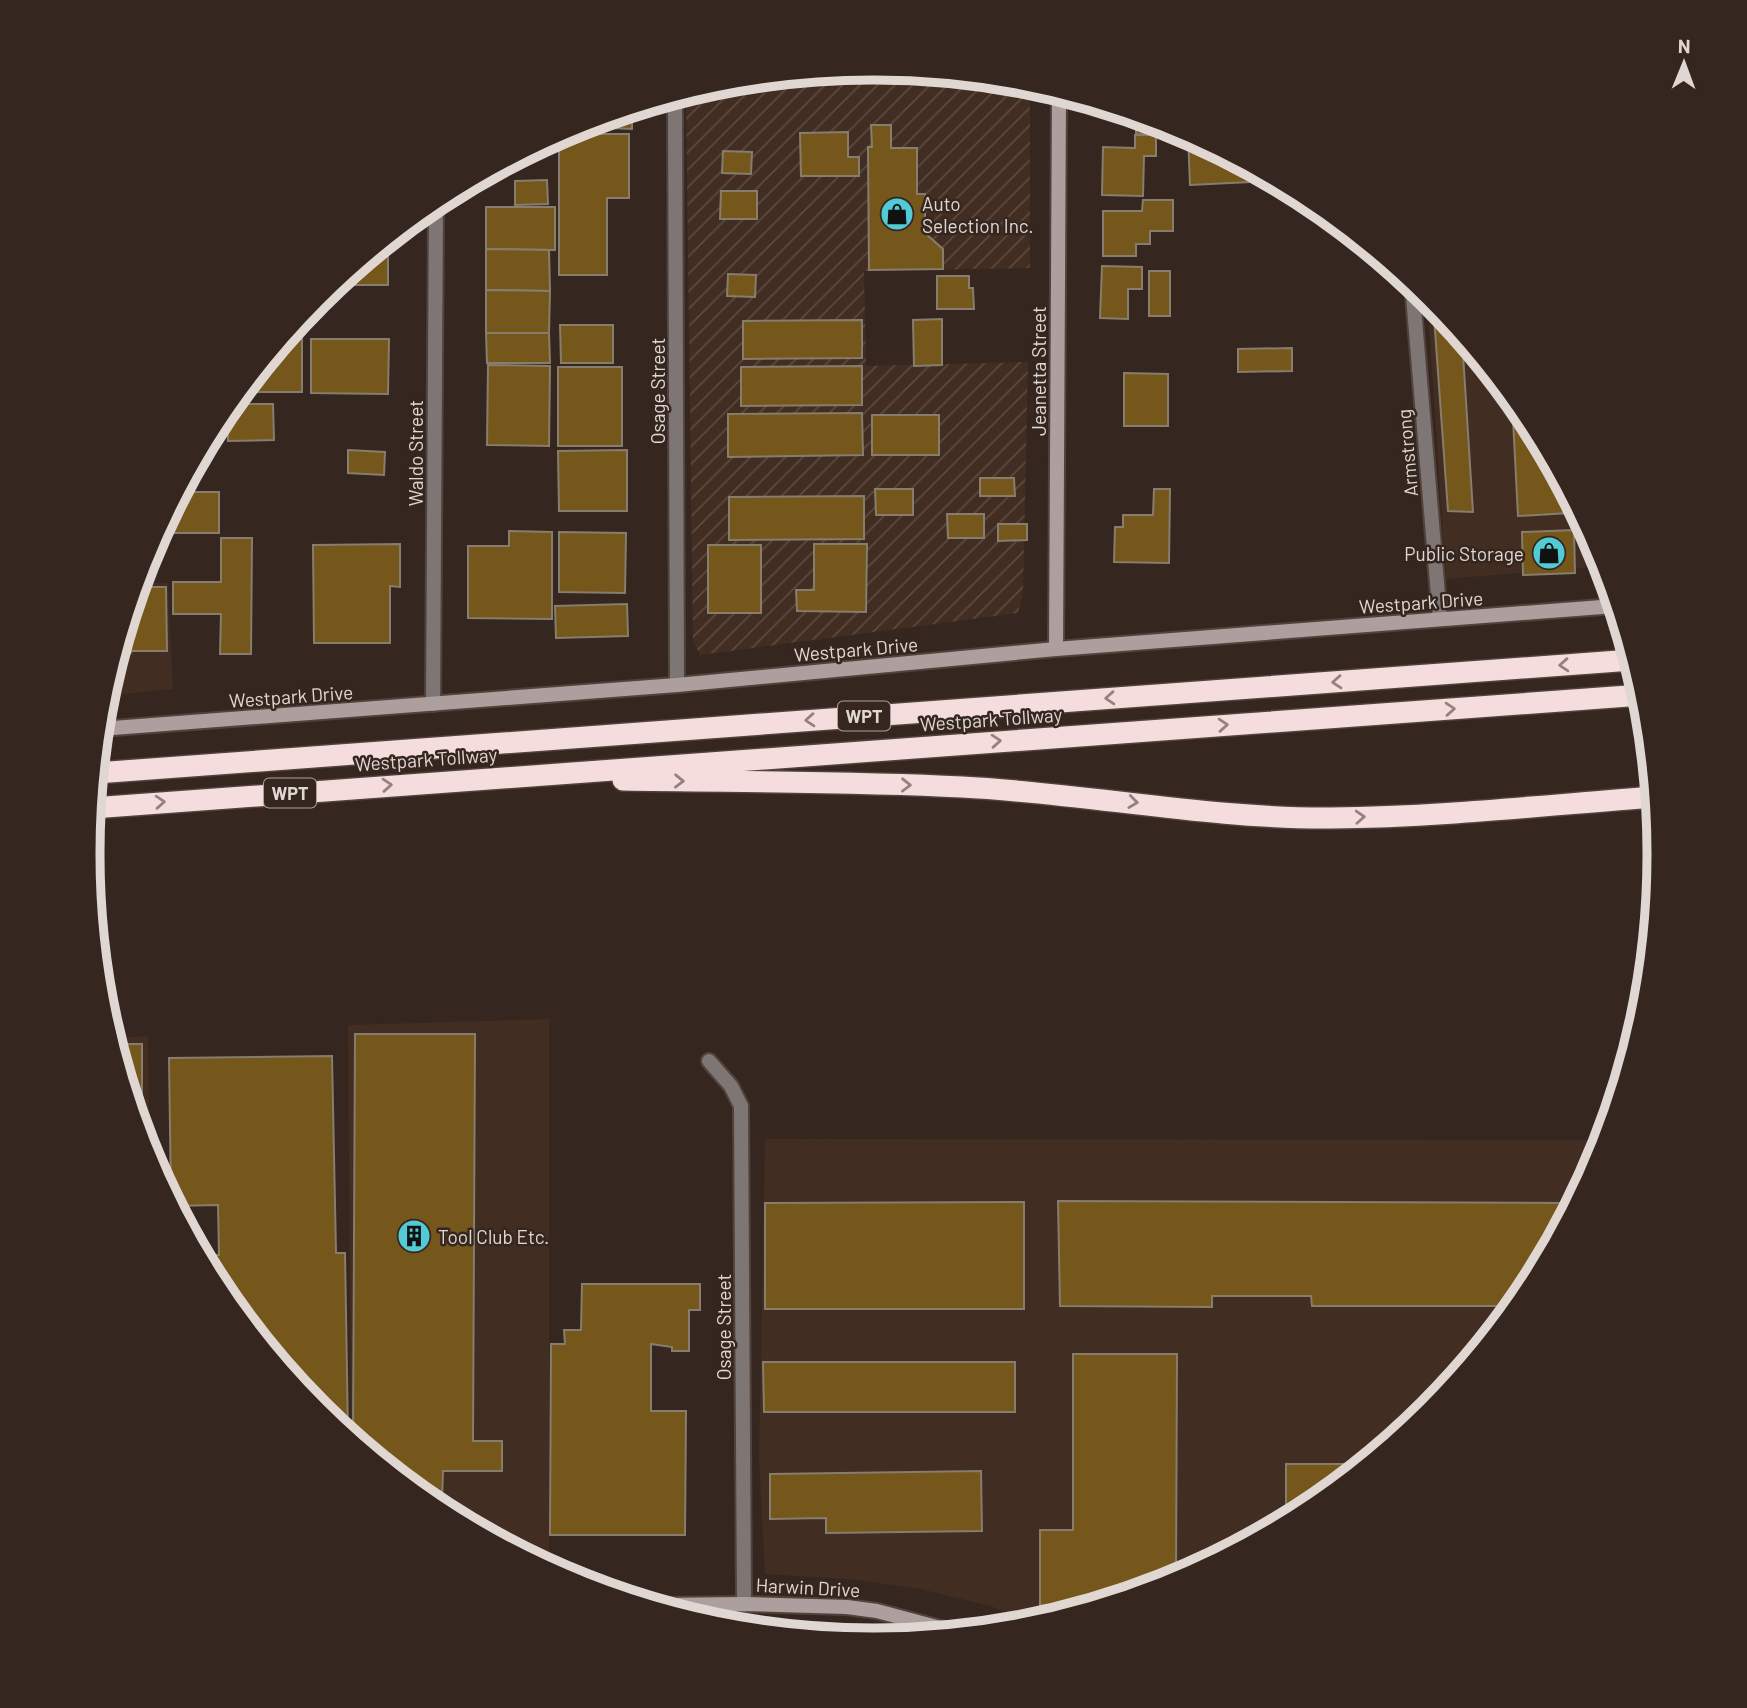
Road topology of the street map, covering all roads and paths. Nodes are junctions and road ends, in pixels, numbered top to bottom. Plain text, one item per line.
1 (1059, 103) edge
2 (675, 107) edge
3 (436, 217) edge
4 (1413, 301) edge
5 (1607, 607) edge
6 (1440, 620) junction
7 (1056, 649) junction
8 (1623, 661) edge
9 (677, 685) junction
10 (1630, 696) edge
11 (433, 704) junction
12 (111, 728) edge
13 (105, 772) edge
14 (488, 777) junction
15 (1644, 798) edge
16 (102, 807) edge
17 (709, 1060) dead end
18 (744, 1604) junction
19 (688, 1605) edge
20 (930, 1625) edge

1 - 7 main road, Jeanetta Street
2 - 9 street, Osage Street
3 - 11 street, Waldo Street
4 - 6 street, Armstrong
5 - 6 main road, Westpark Drive
6 - 7 main road, Westpark Drive
7 - 9 main road, Westpark Drive
8 -> 13 highway, Westpark Tollway / WPT
9 - 11 main road, Westpark Drive
14 -> 10 highway, Westpark Tollway / WPT
11 - 12 main road, Westpark Drive
14 -> 15 highway
16 -> 14 highway, Westpark Tollway / WPT
17 - 18 street, Osage Street
18 - 19 main road, Harwin Drive
18 - 20 main road, Harwin Drive

